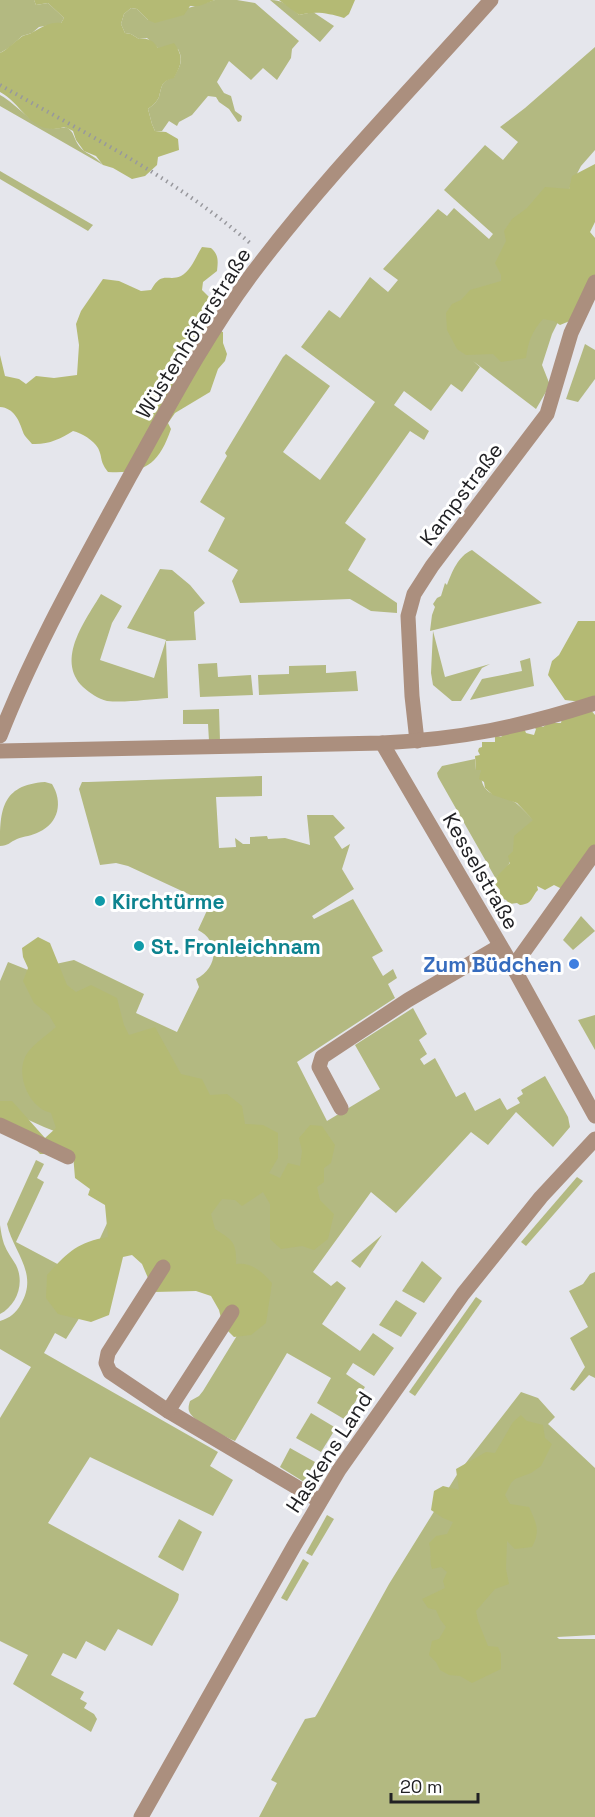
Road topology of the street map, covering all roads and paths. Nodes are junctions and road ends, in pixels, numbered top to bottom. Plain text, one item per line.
1 (491, 0) edge
2 (0, 85) edge
3 (266, 256) junction
4 (595, 282) edge
5 (595, 703) edge
6 (0, 736) edge
7 (417, 741) junction
8 (382, 743) junction
9 (0, 751) edge
10 (595, 852) edge
11 (500, 946) junction
12 (513, 967) junction
13 (341, 1108) dead end
14 (595, 1116) edge
15 (0, 1125) edge
16 (595, 1139) edge
17 (68, 1157) dead end
18 (163, 1267) dead end
19 (232, 1312) dead end
20 (168, 1411) junction
21 (320, 1501) junction
22 (141, 1817) edge

1 - 3 street, Wüstenhöferstraße
2 - 3 path
3 - 6 street, Wüstenhöferstraße
4 - 7 street, Kampstraße
5 - 7 street
7 - 8 street
8 - 9 street
8 - 11 street, Kesselstraße
10 - 12 street
11 - 12 street, Kesselstraße
11 - 13 street
12 - 14 street, Kesselstraße
15 - 17 street
16 - 21 street, Haskens Land
18 - 20 street
19 - 20 street
20 - 21 street
21 - 22 street, Haskens Land

